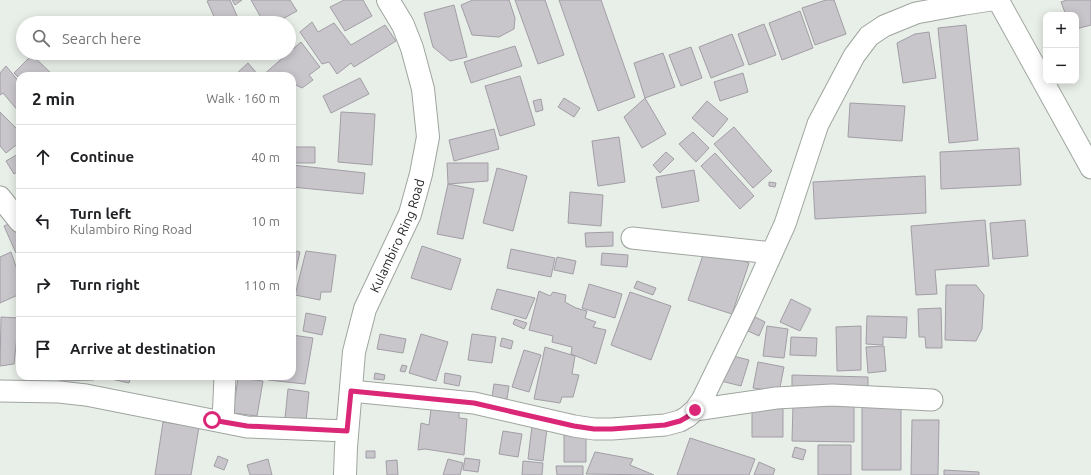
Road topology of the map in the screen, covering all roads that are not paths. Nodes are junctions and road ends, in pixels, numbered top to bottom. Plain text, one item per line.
1 (388, 0) edge
2 (991, 0) edge
3 (998, 0) edge
4 (1091, 168) edge
5 (0, 197) edge
6 (16, 217) edge
7 (632, 238) dead end
8 (772, 253) junction
9 (225, 380) edge
10 (28, 384) edge
11 (0, 391) edge
12 (351, 391) junction
13 (932, 400) dead end
14 (695, 410) junction
15 (223, 422) junction
16 (347, 431) junction
17 (344, 475) edge

1 - 12 street, Kulambiro Ring Road
2 - 8 street
3 - 4 street
5 - 6 street
7 - 8 street
8 - 14 street
9 - 15 street
10 - 11 street
10 - 15 street
12 - 14 street
12 - 16 street, Kulambiro Ring Road
13 - 14 street
15 - 16 street
16 - 17 street, Kulambiro Ring Road

